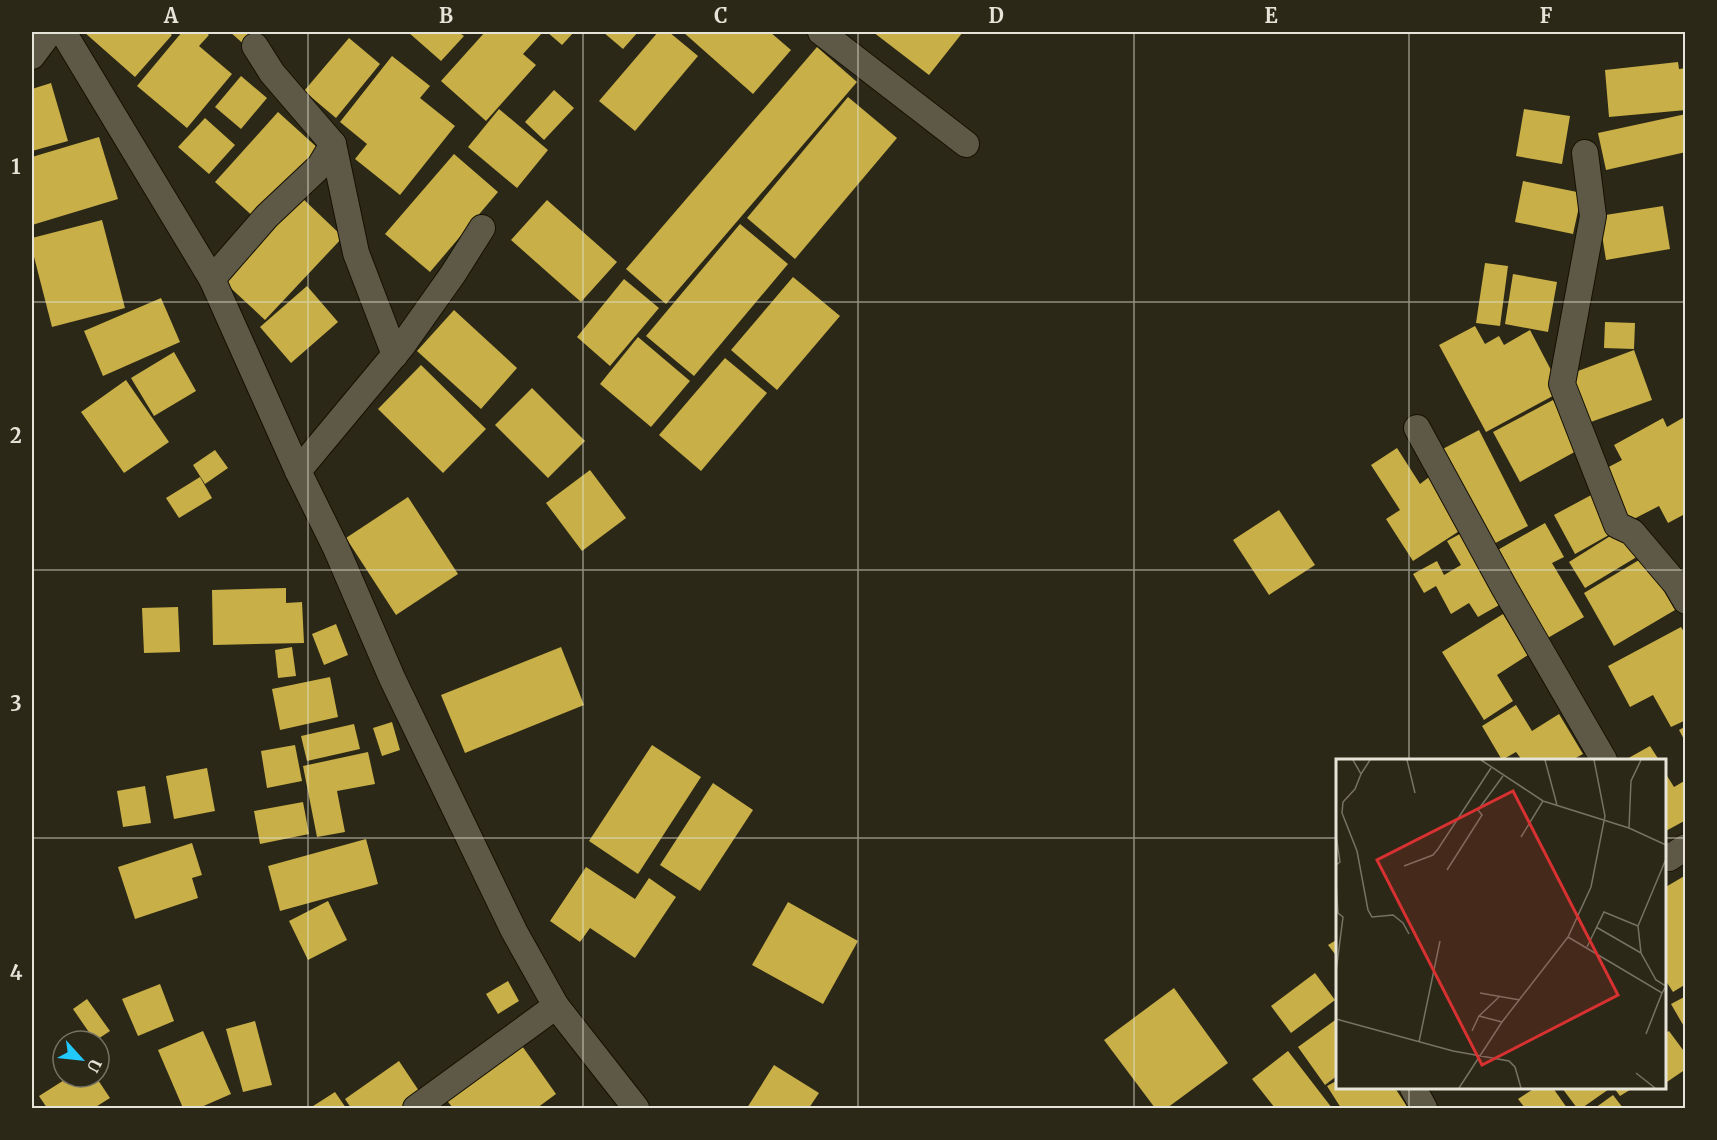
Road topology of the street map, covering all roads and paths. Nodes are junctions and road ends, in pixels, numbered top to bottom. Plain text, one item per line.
1 (50, 32) edge
2 (63, 32) edge
3 (821, 32) edge
4 (255, 46) dead end
5 (32, 56) edge
6 (333, 144) junction
7 (966, 144) dead end
8 (1585, 153) dead end
9 (482, 228) dead end
10 (212, 279) junction
11 (395, 355) junction
12 (1417, 428) dead end
13 (298, 471) junction
14 (1686, 601) edge
15 (1603, 759) edge
16 (1686, 847) edge
17 (1666, 856) edge
18 (556, 1006) junction
19 (1414, 1089) edge
20 (428, 1105) edge
21 (636, 1108) edge
22 (1424, 1108) edge

1 - 5 street
2 - 10 street
3 - 7 street
4 - 6 street
6 - 10 street
6 - 11 street
8 - 14 street
9 - 11 street
10 - 13 street
11 - 13 street
12 - 15 street
13 - 18 street
16 - 17 street
18 - 20 street
18 - 21 street
19 - 22 street

